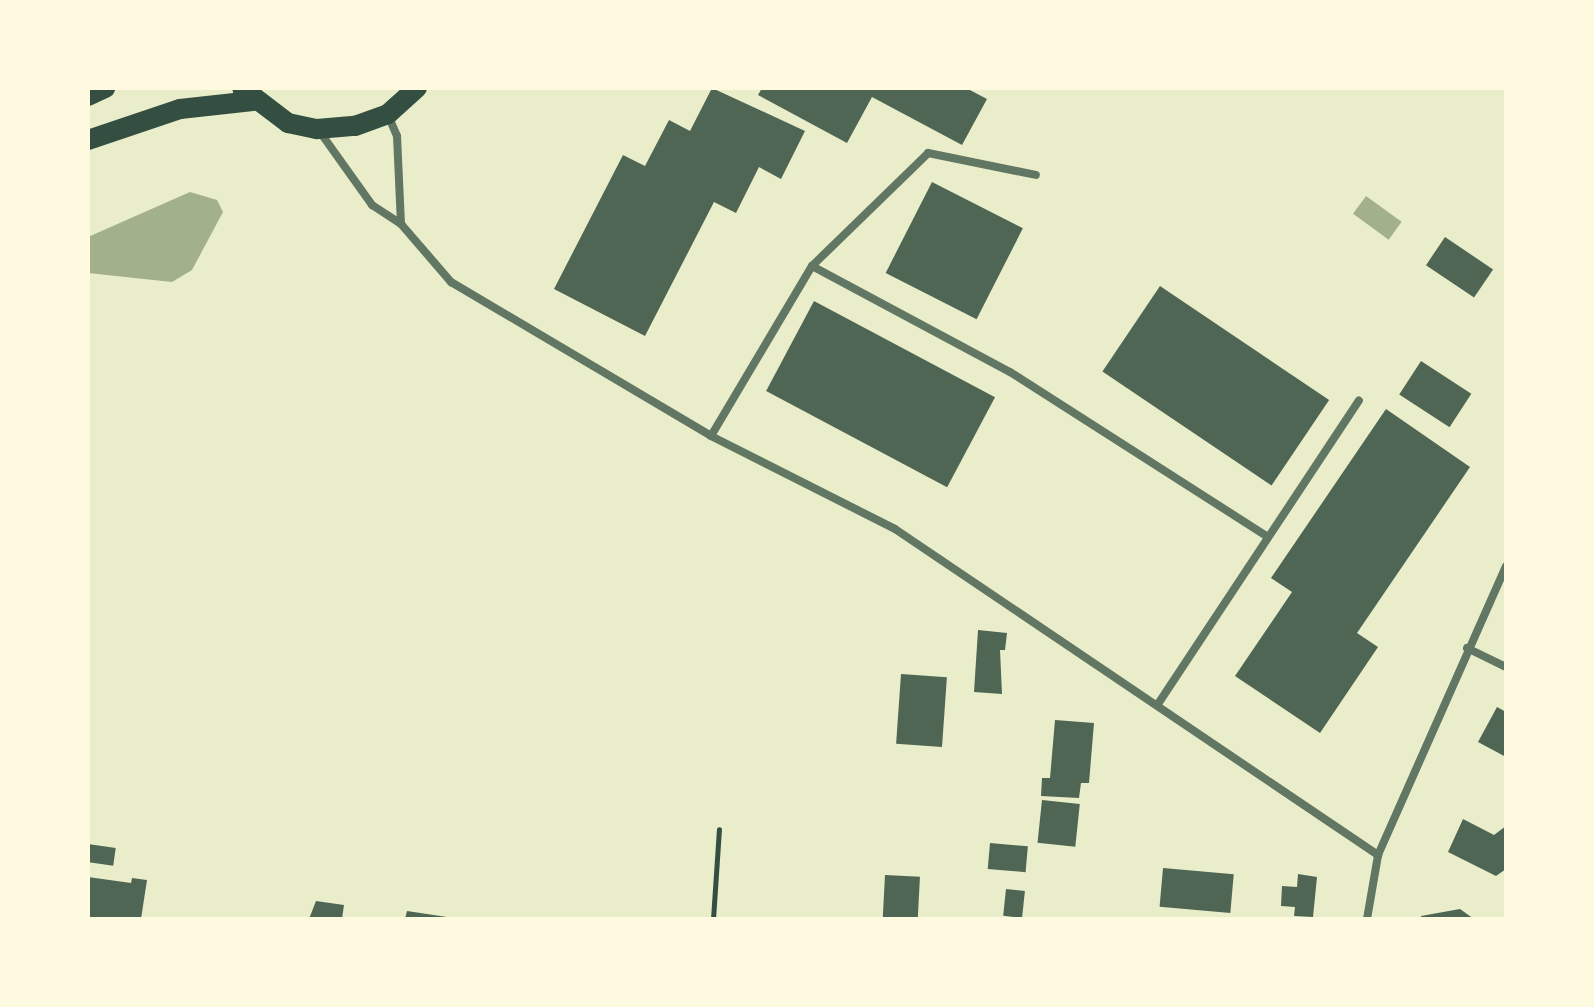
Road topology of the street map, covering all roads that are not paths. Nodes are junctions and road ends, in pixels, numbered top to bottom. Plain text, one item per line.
1 (105, 88) edge
2 (417, 88) edge
3 (247, 94) edge
4 (88, 96) edge
5 (388, 114) junction
6 (317, 129) junction
7 (88, 140) edge
8 (1036, 175) dead end
9 (401, 224) junction
10 (812, 266) junction
11 (1359, 400) dead end
12 (711, 436) junction
13 (1268, 537) junction
14 (1506, 566) edge
15 (1467, 648) junction
16 (1506, 667) edge
17 (1158, 704) junction
18 (1378, 855) junction
19 (1367, 919) edge

1 - 4 main road
2 - 5 main road
3 - 6 main road
3 - 7 main road
5 - 6 main road
5 - 9 street
6 - 9 street
8 - 10 street
9 - 12 street
10 - 12 street
10 - 13 street
11 - 13 street
12 - 17 street
13 - 17 street
14 - 15 street
15 - 16 street
15 - 18 street
17 - 18 street
18 - 19 street

